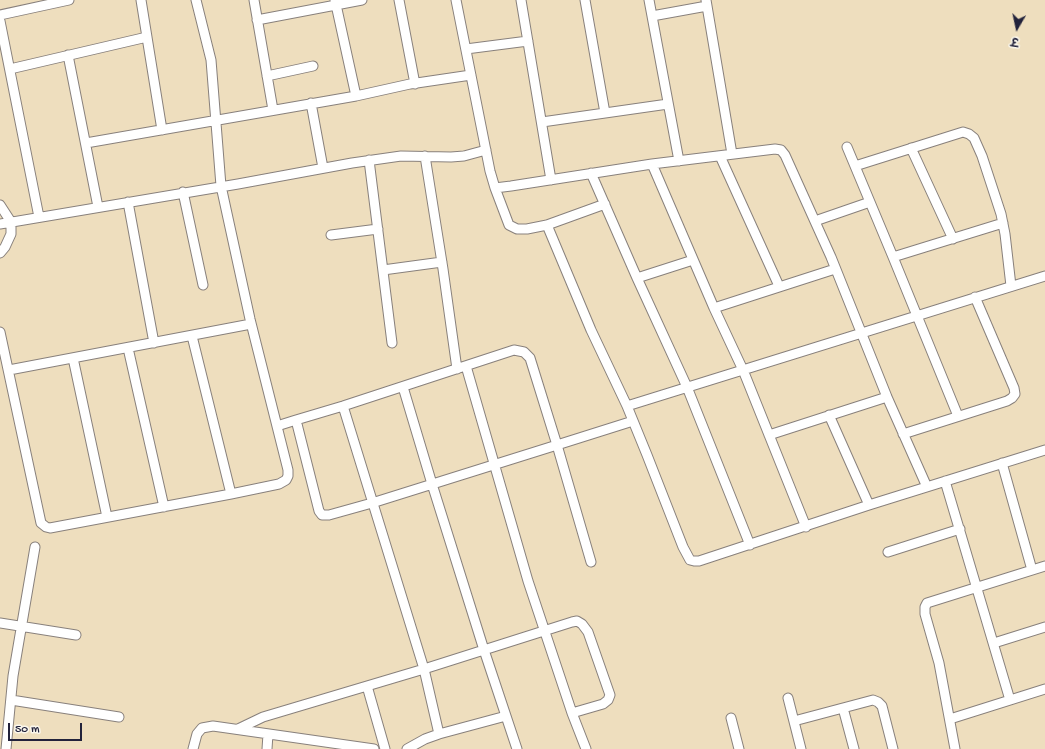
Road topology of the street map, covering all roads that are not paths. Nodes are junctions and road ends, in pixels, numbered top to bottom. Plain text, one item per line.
1 (69, 0) edge
2 (141, 0) edge
3 (196, 0) edge
4 (254, 0) edge
5 (362, 0) edge
6 (399, 0) edge
7 (456, 0) edge
8 (521, 0) edge
9 (585, 0) edge
10 (649, 0) edge
11 (56, 1) edge
12 (336, 2) edge
13 (706, 3) edge
14 (0, 15) edge
15 (652, 16) junction
16 (257, 20) junction
17 (0, 21) edge
18 (147, 37) junction
19 (528, 41) junction
20 (466, 49) junction
21 (68, 55) junction
22 (313, 66) dead end
23 (10, 69) junction
24 (471, 75) junction
25 (267, 76) junction
26 (415, 84) junction
27 (356, 96) junction
28 (311, 104) junction
29 (668, 104) junction
30 (272, 110) junction
31 (605, 114) junction
32 (216, 120) junction
33 (542, 122) junction
34 (162, 130) junction
35 (86, 143) junction
36 (847, 147) dead end
37 (912, 148) junction
38 (486, 150) junction
39 (732, 154) junction
40 (425, 156) junction
41 (720, 156) junction
42 (369, 160) junction
43 (679, 161) junction
44 (652, 164) junction
45 (855, 166) junction
46 (323, 168) junction
47 (591, 173) junction
48 (551, 180) junction
49 (222, 186) junction
50 (495, 188) junction
51 (184, 192) junction
52 (128, 202) junction
53 (870, 202) junction
54 (605, 204) junction
55 (0, 205) edge
56 (98, 207) junction
57 (39, 217) junction
58 (815, 221) junction
59 (11, 222) junction
60 (1003, 223) junction
61 (0, 224) edge
62 (547, 225) junction
63 (378, 229) junction
64 (331, 235) dead end
65 (953, 238) junction
66 (0, 253) edge
67 (893, 257) junction
68 (693, 260) junction
69 (442, 262) junction
70 (836, 269) junction
71 (383, 270) junction
72 (1045, 276) edge
73 (637, 278) junction
74 (203, 285) dead end
75 (779, 286) junction
76 (1011, 286) junction
77 (975, 297) junction
78 (714, 308) junction
79 (916, 315) junction
80 (251, 324) junction
81 (0, 332) edge
82 (861, 332) junction
83 (192, 336) junction
84 (154, 343) junction
85 (392, 343) dead end
86 (128, 348) junction
87 (73, 358) junction
88 (462, 367) junction
89 (9, 370) junction
90 (743, 370) junction
91 (403, 386) junction
92 (687, 387) junction
93 (886, 397) junction
94 (343, 406) junction
95 (627, 406) junction
96 (829, 415) junction
97 (958, 416) junction
98 (296, 420) junction
99 (633, 422) junction
100 (277, 426) junction
101 (903, 434) junction
102 (769, 435) junction
103 (557, 445) junction
104 (1045, 450) edge
105 (1002, 463) junction
106 (494, 465) junction
107 (945, 481) junction
108 (432, 484) junction
109 (927, 487) junction
110 (231, 494) junction
111 (372, 502) junction
112 (869, 505) junction
113 (164, 507) junction
114 (107, 517) junction
115 (806, 527) junction
116 (960, 529) junction
117 (750, 545) junction
118 (35, 547) dead end
119 (888, 552) dead end
120 (591, 562) dead end
121 (1045, 568) edge
122 (1032, 570) junction
123 (977, 587) junction
124 (0, 623) edge
125 (21, 626) junction
126 (1045, 627) edge
127 (544, 631) junction
128 (76, 635) dead end
129 (994, 643) junction
130 (484, 650) junction
131 (424, 669) junction
132 (367, 686) junction
133 (1045, 689) edge
134 (788, 698) dead end
135 (11, 700) junction
136 (1010, 700) junction
137 (843, 708) junction
138 (572, 713) junction
139 (506, 716) junction
140 (119, 717) dead end
141 (731, 718) dead end
142 (950, 719) junction
143 (794, 721) junction
144 (238, 729) junction
145 (268, 734) junction
146 (439, 734) junction
147 (6, 749) edge
148 (193, 749) edge
149 (266, 749) edge
150 (374, 749) edge
151 (385, 749) edge
152 (407, 749) edge
153 (517, 749) edge
154 (586, 749) edge
155 (739, 749) edge
156 (801, 749) edge
157 (854, 749) edge
158 (892, 749) edge
159 (955, 749) edge

1 - 11 street
2 - 18 street
3 - 32 street
4 - 16 street
5 - 12 street
6 - 26 street
7 - 20 street
8 - 19 street
9 - 31 street
10 - 15 street
11 - 14 street
12 - 16 street
12 - 27 street
13 - 15 street
13 - 39 street
15 - 29 street
16 - 25 street
17 - 23 street
18 - 21 street
18 - 34 street
19 - 20 street
19 - 33 street
20 - 24 street
21 - 23 street
21 - 35 street
22 - 25 street
23 - 57 street
24 - 26 street
24 - 38 street
25 - 30 street
26 - 27 street
27 - 28 street
28 - 30 street
28 - 46 street
29 - 31 street
29 - 43 street
30 - 32 street
31 - 33 street
32 - 34 street
32 - 49 street
33 - 48 street
34 - 35 street
35 - 56 street
36 - 45 street
37 - 45 street
37 - 60 street
37 - 65 street
38 - 40 street
38 - 50 street
39 - 41 street
39 - 58 street
40 - 42 street
40 - 69 street
41 - 43 street
41 - 75 street
42 - 46 street
42 - 63 street
43 - 44 street
44 - 47 street
44 - 68 street
45 - 53 street
46 - 49 street
47 - 48 street
47 - 54 street
48 - 50 street
49 - 51 street
49 - 80 street
50 - 62 street
51 - 52 street
51 - 74 street
52 - 56 street
52 - 84 street
53 - 58 street
53 - 67 street
54 - 62 street
54 - 73 street
55 - 59 street
56 - 57 street
57 - 59 street
58 - 70 street
59 - 61 street
59 - 66 street
60 - 65 street
60 - 76 street
62 - 95 street
63 - 64 street
63 - 71 street
65 - 67 street
67 - 79 street
68 - 73 street
68 - 78 street
69 - 71 street
69 - 88 street
70 - 75 street
70 - 82 street
71 - 85 street
72 - 76 street
73 - 92 street
75 - 78 street
76 - 77 street
77 - 79 street
77 - 97 street
78 - 90 street
79 - 82 street
79 - 97 street
80 - 83 street
80 - 100 street
81 - 89 street
82 - 90 street
82 - 93 street
83 - 84 street
83 - 110 street
84 - 86 street
86 - 87 street
86 - 113 street
87 - 89 street
87 - 114 street
88 - 91 street
88 - 103 street
88 - 106 street
89 - 114 street
90 - 92 street
90 - 102 street
91 - 94 street
91 - 108 street
92 - 95 street
92 - 117 street
93 - 96 street
93 - 101 street
94 - 98 street
94 - 111 street
95 - 99 street
96 - 102 street
96 - 112 street
97 - 101 street
98 - 100 street
98 - 111 street
99 - 103 street
99 - 117 street
100 - 110 street
101 - 109 street
102 - 115 street
103 - 106 street
103 - 120 street
104 - 105 street
105 - 107 street
105 - 122 street
106 - 108 street
106 - 127 street
107 - 109 street
107 - 116 street
108 - 111 street
108 - 130 street
109 - 112 street
110 - 113 street
111 - 131 street
112 - 115 street
113 - 114 street
115 - 117 street
116 - 119 street
116 - 123 street
118 - 125 street
121 - 122 street
122 - 123 street
123 - 129 street
123 - 142 street
124 - 125 street
125 - 128 street
125 - 135 street
126 - 129 street
127 - 130 street
127 - 138 street
127 - 138 street
129 - 136 street
130 - 131 street
130 - 139 street
131 - 132 street
131 - 146 street
132 - 144 street
132 - 151 street
133 - 136 street
134 - 143 street
135 - 140 street
135 - 147 street
136 - 142 street
137 - 143 street
137 - 157 street
137 - 158 street
138 - 154 street
139 - 146 street
139 - 153 street
141 - 155 street
142 - 159 street
143 - 156 street
144 - 145 street
144 - 148 street
145 - 149 street
145 - 150 street
146 - 152 street

